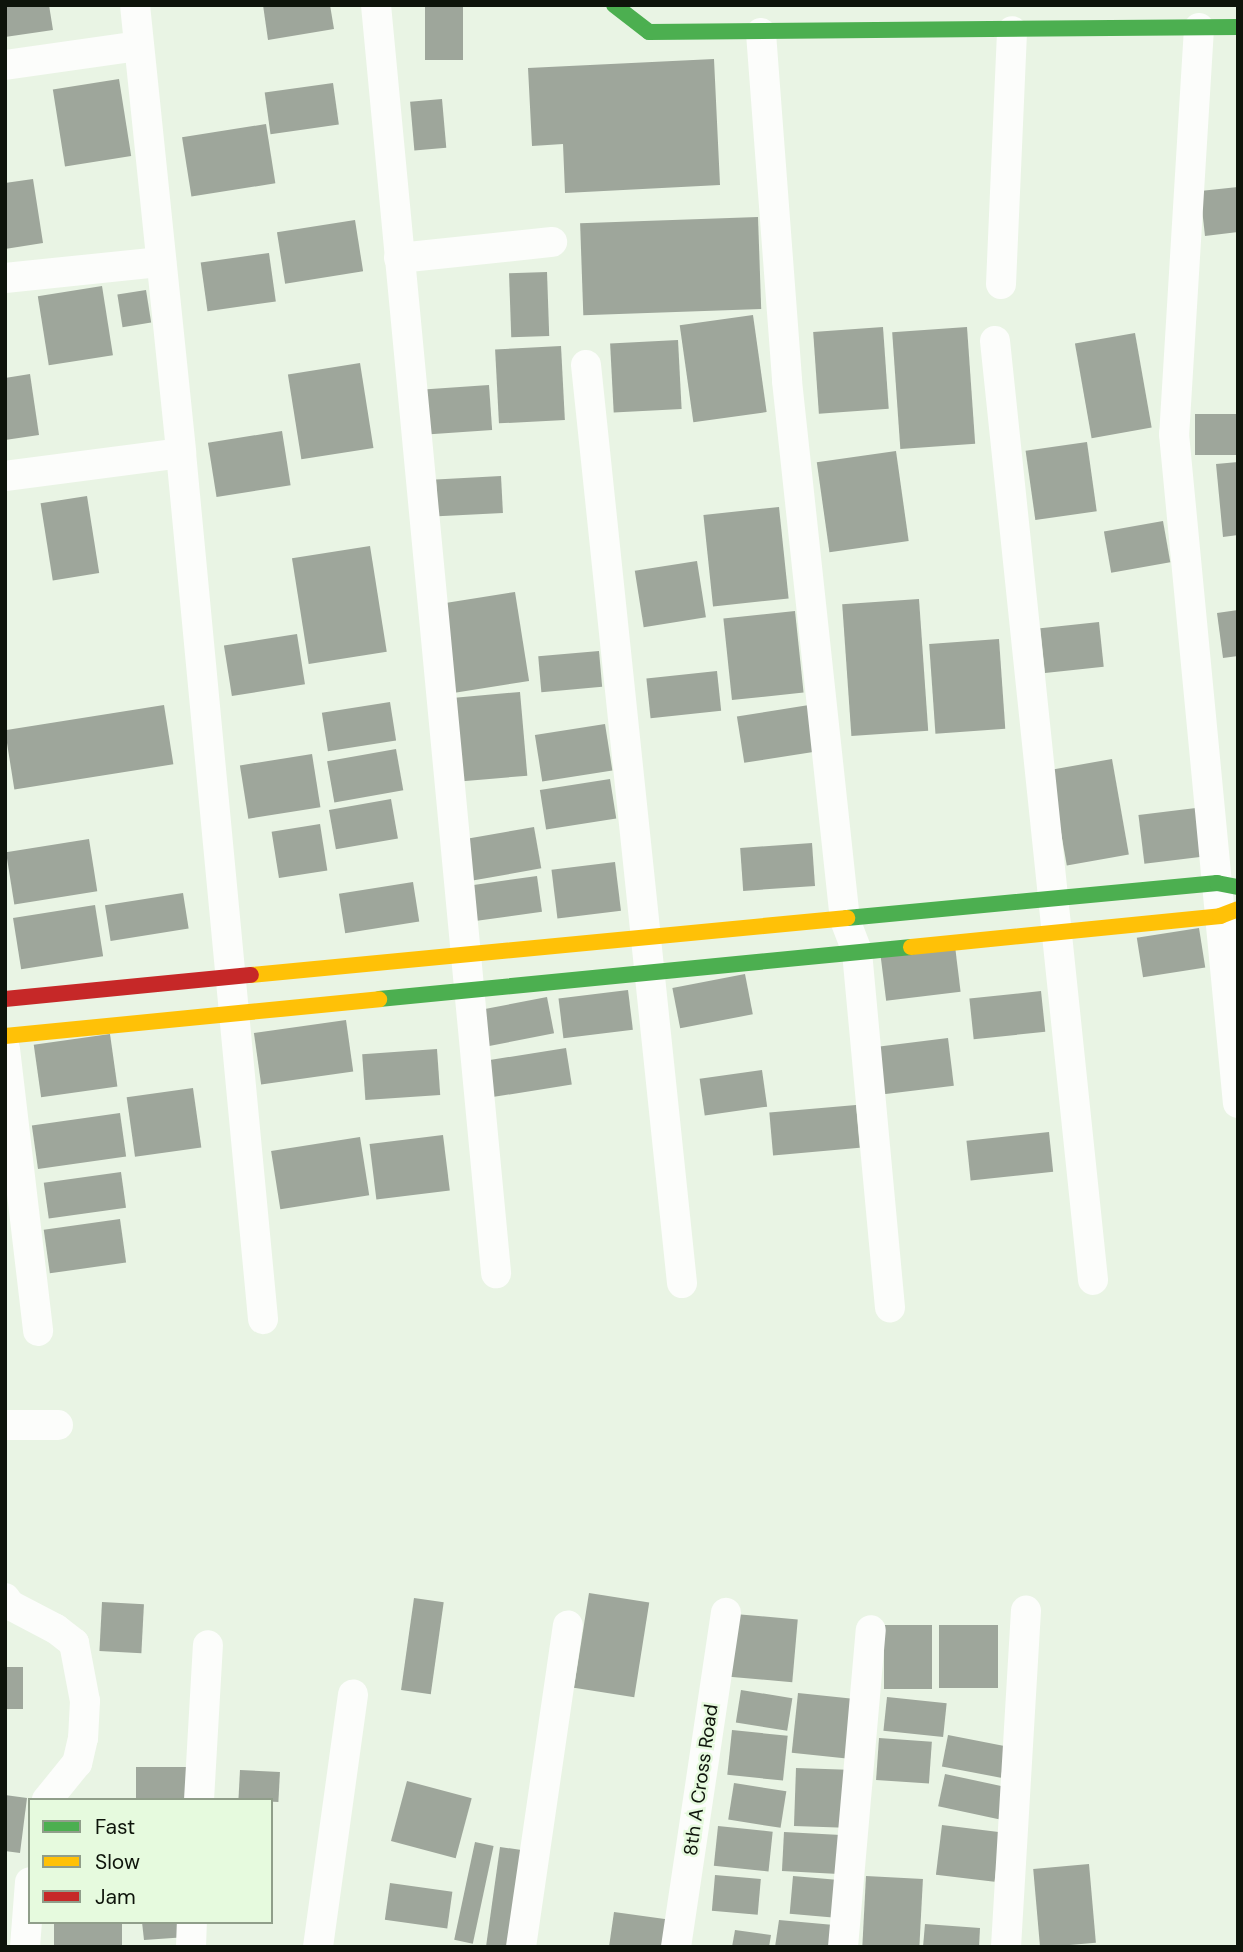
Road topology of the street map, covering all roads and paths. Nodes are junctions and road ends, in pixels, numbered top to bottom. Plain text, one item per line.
1 (135, 5) edge
2 (376, 5) edge
3 (614, 5) edge
4 (1238, 27) edge
5 (1199, 28) junction
6 (1012, 31) junction
7 (761, 33) junction
8 (139, 46) junction
9 (5, 65) edge
10 (552, 242) dead end
11 (400, 258) junction
12 (162, 262) junction
13 (5, 278) edge
14 (1001, 284) dead end
15 (995, 341) dead end
16 (586, 365) dead end
17 (181, 453) junction
18 (5, 477) edge
19 (1227, 885) edge
20 (1052, 898) junction
21 (1229, 913) edge
22 (845, 920) junction
23 (1056, 933) junction
24 (646, 937) junction
25 (857, 952) junction
26 (466, 955) junction
27 (650, 973) junction
28 (230, 977) junction
29 (469, 990) junction
30 (5, 999) edge
31 (233, 1014) junction
32 (5, 1036) edge
33 (5, 1049) edge
34 (1238, 1103) edge
35 (496, 1273) dead end
36 (1093, 1280) dead end
37 (682, 1283) dead end
38 (890, 1307) dead end
39 (263, 1319) dead end
40 (38, 1331) dead end
41 (5, 1425) edge
42 (58, 1425) dead end
43 (5, 1598) edge
44 (1026, 1612) dead end
45 (726, 1613) dead end
46 (568, 1625) dead end
47 (871, 1630) dead end
48 (208, 1645) dead end
49 (353, 1694) dead end
50 (49, 1798) edge
51 (199, 1798) edge
52 (28, 1908) edge
53 (192, 1924) edge
54 (25, 1947) edge
55 (191, 1947) edge
56 (317, 1947) edge
57 (522, 1947) edge
58 (676, 1947) edge
59 (843, 1947) edge
60 (1006, 1947) edge

1 - 8 street
2 - 11 street
3 - 7 street
4 - 5 street
5 - 6 street
5 - 19 street
6 - 7 street
6 - 14 street
7 - 22 street
8 - 9 street
8 - 12 street
10 - 11 street
11 - 26 street
12 - 13 street
12 - 17 street
15 - 20 street
16 - 24 street
17 - 18 street
17 - 28 street
19 - 20 street
19 - 21 street
20 - 22 street
20 - 23 street
21 - 23 street
21 - 34 street
22 - 24 street
22 - 25 street
23 - 25 street
23 - 36 street
24 - 26 street
24 - 27 street
25 - 27 street
25 - 38 street
26 - 28 street
26 - 29 street
27 - 29 street
27 - 37 street
28 - 30 street
28 - 31 street
29 - 31 street
29 - 35 street
31 - 32 street
31 - 39 street
33 - 40 street
41 - 42 street
43 - 50 street
44 - 60 street
45 - 58 street, 8th A Cross Road
46 - 57 street
47 - 59 street
48 - 51 street
49 - 56 street
52 - 54 street
53 - 55 street

